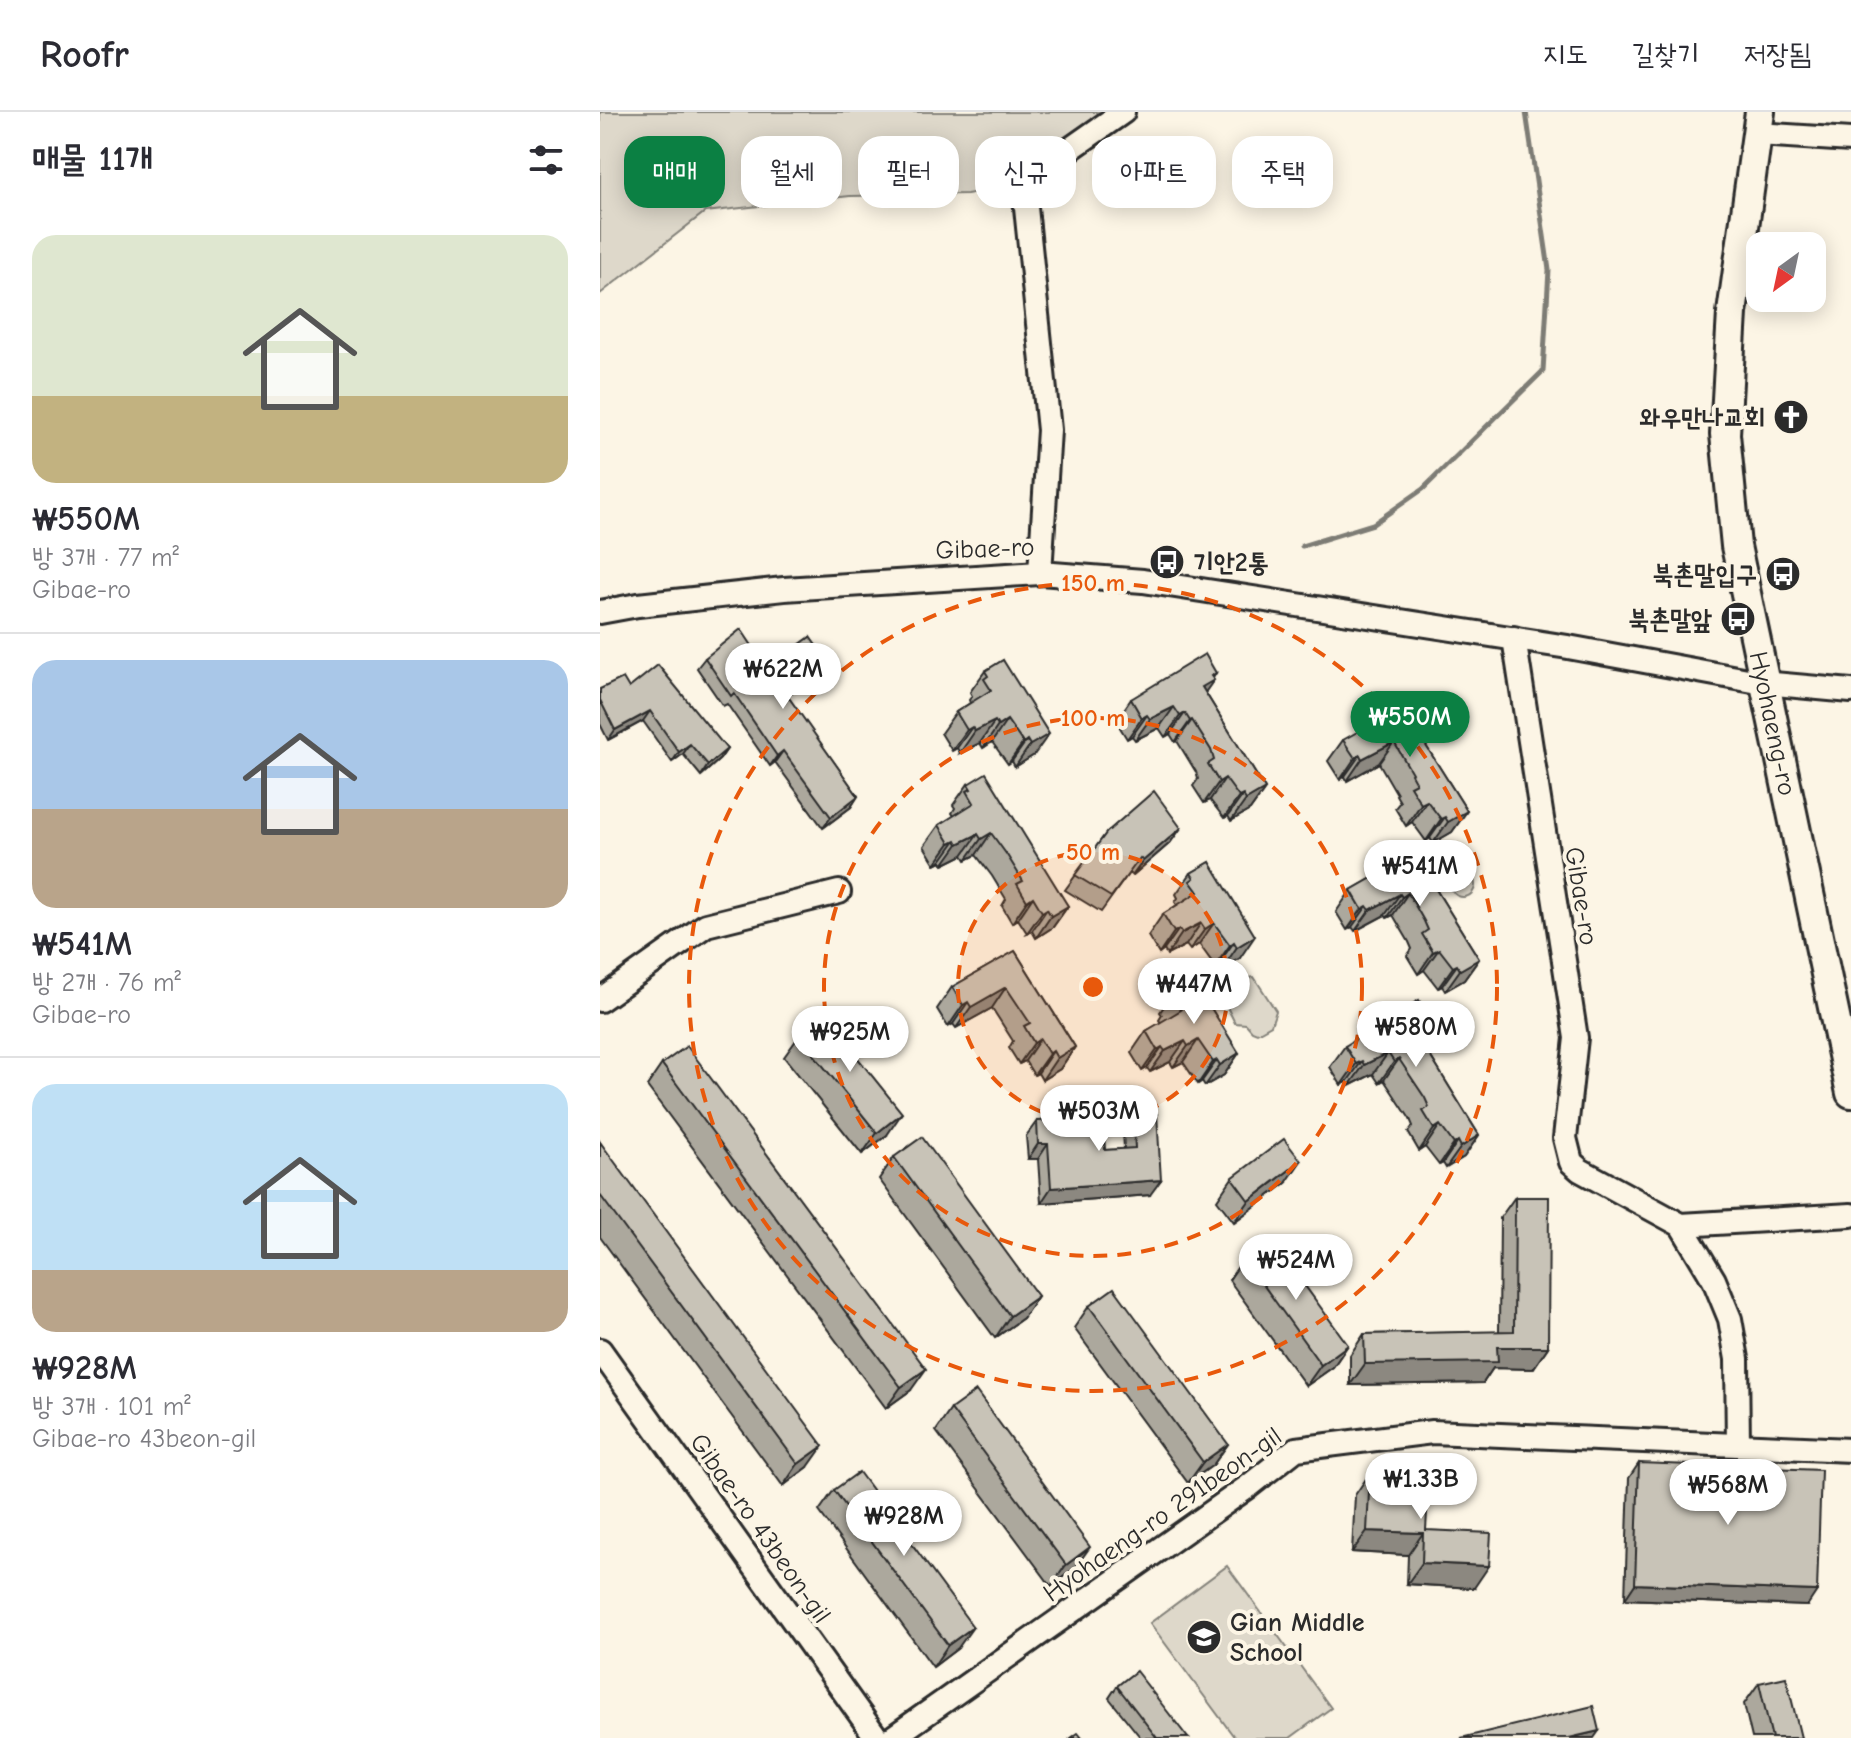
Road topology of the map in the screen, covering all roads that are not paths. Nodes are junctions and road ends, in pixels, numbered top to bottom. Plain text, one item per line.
1 (1123, 112) edge
2 (1759, 123) edge
3 (1851, 140) edge
4 (1040, 573) junction
5 (600, 612) edge
6 (1514, 638) junction
7 (1764, 683) junction
8 (1851, 691) edge
9 (839, 892) dead end
10 (600, 1000) edge
11 (1851, 1093) edge
12 (1851, 1215) edge
13 (1681, 1225) junction
14 (600, 1350) edge
15 (1738, 1445) junction
16 (1851, 1450) edge
17 (877, 1738) edge
18 (892, 1738) edge

1 - 4 street
2 - 3 street
2 - 7 main road, Hyohaeng-ro
4 - 5 street, Gibae-ro
4 - 6 street, Gibae-ro
6 - 7 street, Gibae-ro
6 - 13 street, Gibae-ro
7 - 8 street, Gibae-ro
7 - 11 main road, Hyohaeng-ro
9 - 10 street
12 - 13 street
13 - 15 street
14 - 17 street, Gibae-ro 43beon-gil
15 - 16 street, Hyohaeng-ro 291beon-gil
15 - 18 street, Hyohaeng-ro 291beon-gil

